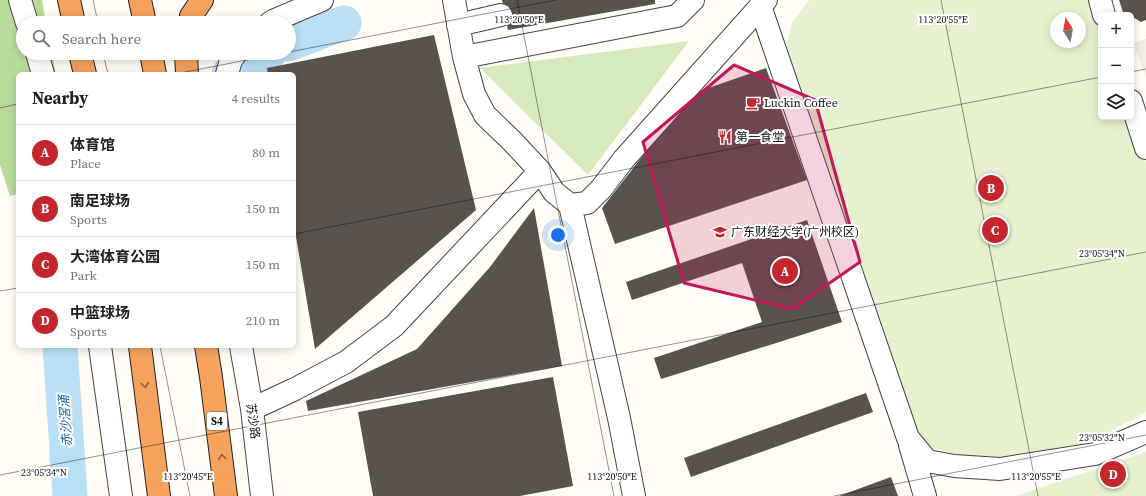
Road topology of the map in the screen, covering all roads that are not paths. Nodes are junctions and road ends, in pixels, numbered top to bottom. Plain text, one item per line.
1 (20, 0) edge
2 (69, 0) edge
3 (140, 0) edge
4 (322, 0) edge
5 (454, 0) edge
6 (693, 0) edge
7 (1100, 0) edge
8 (763, 3) edge
9 (1103, 12) edge
10 (501, 15) dead end
11 (25, 16) edge
12 (72, 16) edge
13 (143, 16) edge
14 (284, 16) edge
15 (458, 24) junction
16 (464, 57) junction
17 (39, 60) edge
18 (82, 60) edge
19 (152, 60) edge
20 (186, 60) edge
21 (42, 72) edge
22 (85, 72) edge
23 (155, 72) edge
24 (187, 72) edge
25 (1134, 110) edge
26 (1146, 148) edge
27 (540, 171) junction
28 (570, 205) junction
29 (100, 348) edge
30 (140, 348) edge
31 (207, 348) edge
32 (241, 348) edge
33 (252, 409) junction
34 (1146, 432) edge
35 (908, 438) junction
36 (121, 496) edge
37 (159, 496) edge
38 (226, 496) edge
39 (262, 496) edge
40 (634, 496) edge
41 (925, 496) edge

1 - 11 street
2 - 12 highway
3 - 13 highway
4 - 14 street
5 - 15 street
6 - 16 street
7 - 9 street
8 - 28 street
8 - 35 street
10 - 15 street
15 - 16 street
16 - 27 street
17 - 21 street
18 - 22 highway
19 - 23 highway
20 - 24 highway
25 - 26 street
27 - 28 street
27 - 33 street
28 - 40 street
29 - 36 street
30 -> 37 highway
38 -> 31 highway, S4
32 - 33 street, 苏沙路
33 - 39 street, 苏沙路
34 - 35 street
35 - 41 street

